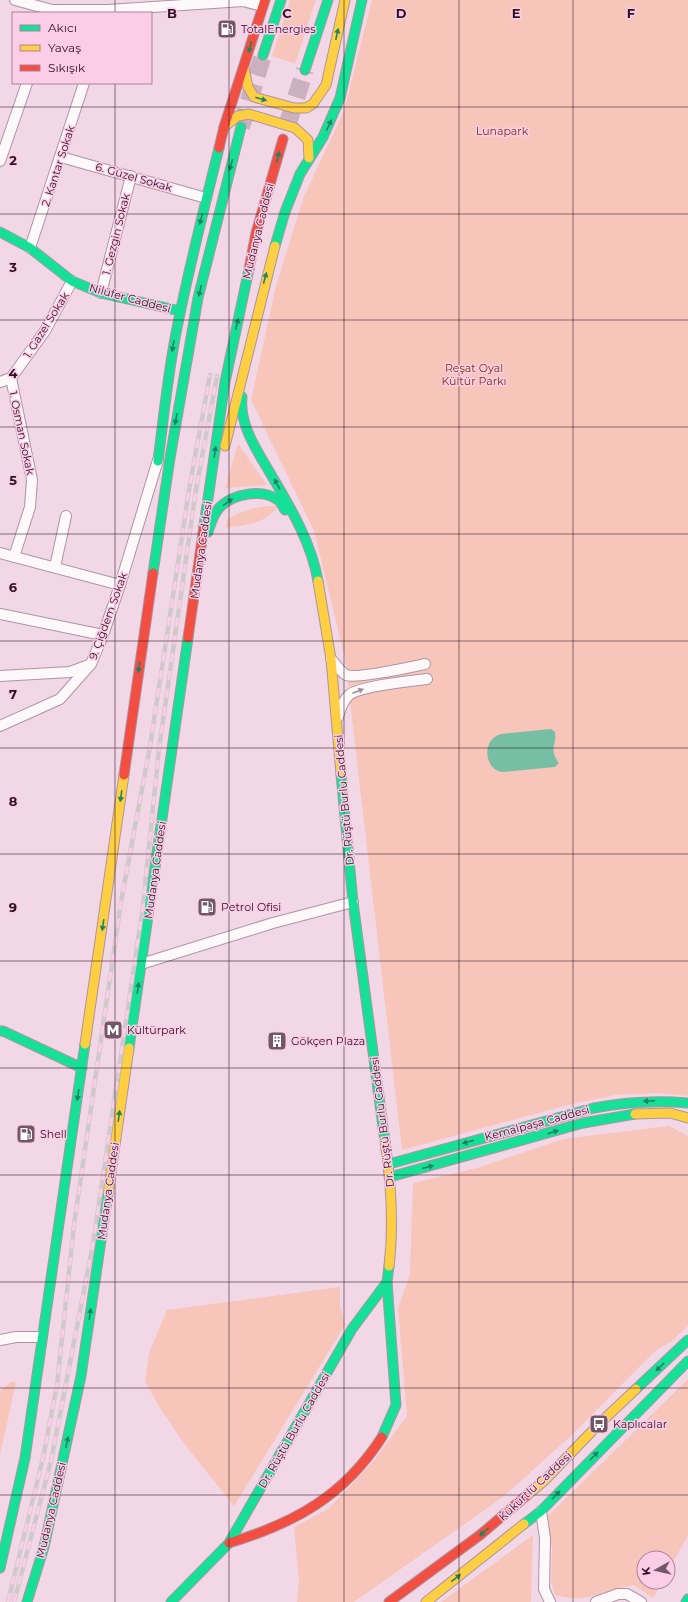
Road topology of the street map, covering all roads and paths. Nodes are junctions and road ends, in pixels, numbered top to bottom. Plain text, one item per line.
1 (15, 0) edge
2 (281, 0) edge
3 (328, 0) edge
4 (345, 0) edge
5 (362, 0) edge
6 (263, 3) edge
7 (108, 11) edge
8 (51, 12) edge
9 (263, 55) tunnel mouth
10 (244, 67) junction
11 (305, 70) tunnel mouth
12 (27, 84) edge
13 (84, 84) edge
14 (224, 127) junction
15 (241, 127) tunnel mouth
16 (282, 139) dead end
17 (61, 157) junction
18 (309, 158) junction
19 (0, 161) edge
20 (131, 176) junction
21 (206, 198) junction
22 (0, 232) edge
23 (30, 248) junction
24 (72, 281) junction
25 (101, 293) junction
26 (180, 311) junction
27 (244, 370) junction
28 (11, 378) junction
29 (0, 382) edge
30 (158, 460) junction
31 (66, 516) dead end
32 (302, 531) junction
33 (202, 546) junction
34 (0, 553) edge
35 (14, 556) junction
36 (55, 567) junction
37 (120, 585) junction
38 (0, 614) edge
39 (145, 629) junction
40 (103, 635) junction
41 (331, 659) junction
42 (91, 664) junction
43 (425, 664) dead end
44 (0, 676) edge
45 (427, 679) dead end
46 (337, 721) junction
47 (0, 726) edge
48 (353, 902) junction
49 (141, 964) junction
50 (0, 1031) edge
51 (82, 1068) junction
52 (688, 1103) edge
53 (688, 1118) edge
54 (389, 1164) junction
55 (390, 1177) junction
56 (387, 1282) junction
57 (42, 1337) junction
58 (0, 1340) edge
59 (688, 1340) edge
60 (688, 1361) edge
61 (541, 1512) junction
62 (230, 1543) junction
63 (0, 1568) edge
64 (688, 1599) edge
65 (27, 1602) edge
66 (170, 1602) edge
67 (388, 1602) edge
68 (426, 1602) edge
69 (550, 1602) edge
70 (596, 1602) edge
71 (641, 1602) edge
72 (686, 1602) edge

1 - 8 street
2 - 9 main road
3 - 11 main road
10 -> 4 main road
18 -> 5 main road
6 - 7 street
6 -> 10 main road
7 - 8 street
10 - 14 main road
12 - 19 street
13 - 17 street, 2. Kantar Sokak
14 - 18 main road
14 - 21 main road
15 -> 39 main road
33 -> 16 main road, Mudanya Caddesi
17 - 20 street, 6. Güzel Sokak
17 - 23 street, 2. Kantar Sokak
27 -> 18 main road
20 - 21 street, 6. Güzel Sokak
20 - 25 street, 1. Gezgin Sokak
21 -> 26 main road
22 - 23 main road, Nilüfer Caddesi
23 - 24 main road, Nilüfer Caddesi
24 - 25 main road, Nilüfer Caddesi
24 - 28 street, 1. Gazel Sokak
25 - 26 main road, Nilüfer Caddesi
26 -> 30 main road
32 -> 27 main road
27 - 33 main road
28 - 29 street
28 - 35 street, 1. Osman Sokak
30 - 37 street, 9. Çiğdem Sokak
30 - 39 main road
31 - 36 street
33 -> 32 main road
32 - 41 main road, Dr. Rüştü Burlu Caddesi
33 - 49 main road, Mudanya Caddesi
34 - 35 street
35 - 36 street
36 - 37 street
37 - 40 street, 9. Çiğdem Sokak
38 - 40 street
39 -> 51 main road
40 - 42 street, 9. Çiğdem Sokak
41 - 43 street
41 - 46 main road, Dr. Rüştü Burlu Caddesi
42 - 44 street
42 - 47 street, 9. Çiğdem Sokak
46 -> 45 street
46 - 48 main road, Dr. Rüştü Burlu Caddesi
48 - 49 street
48 - 54 main road, Dr. Rüştü Burlu Caddesi
65 -> 49 main road, Mudanya Caddesi
50 - 51 main road
51 -> 57 main road
52 -> 54 main road, Kemalpaşa Caddesi
55 -> 53 main road, Kemalpaşa Caddesi
54 - 55 main road, Dr. Rüştü Burlu Caddesi
55 - 56 main road, Dr. Rüştü Burlu Caddesi
56 - 62 main road, Dr. Rüştü Burlu Caddesi
56 - 62 main road
57 - 58 street
57 - 63 main road
59 -> 67 main road, Kükürtlü Caddesi
61 -> 60 main road, Kükürtlü Caddesi
68 -> 61 main road, Kükürtlü Caddesi
61 - 69 street
62 - 66 main road, Dr. Rüştü Burlu Caddesi
64 - 72 main road
70 - 71 street

